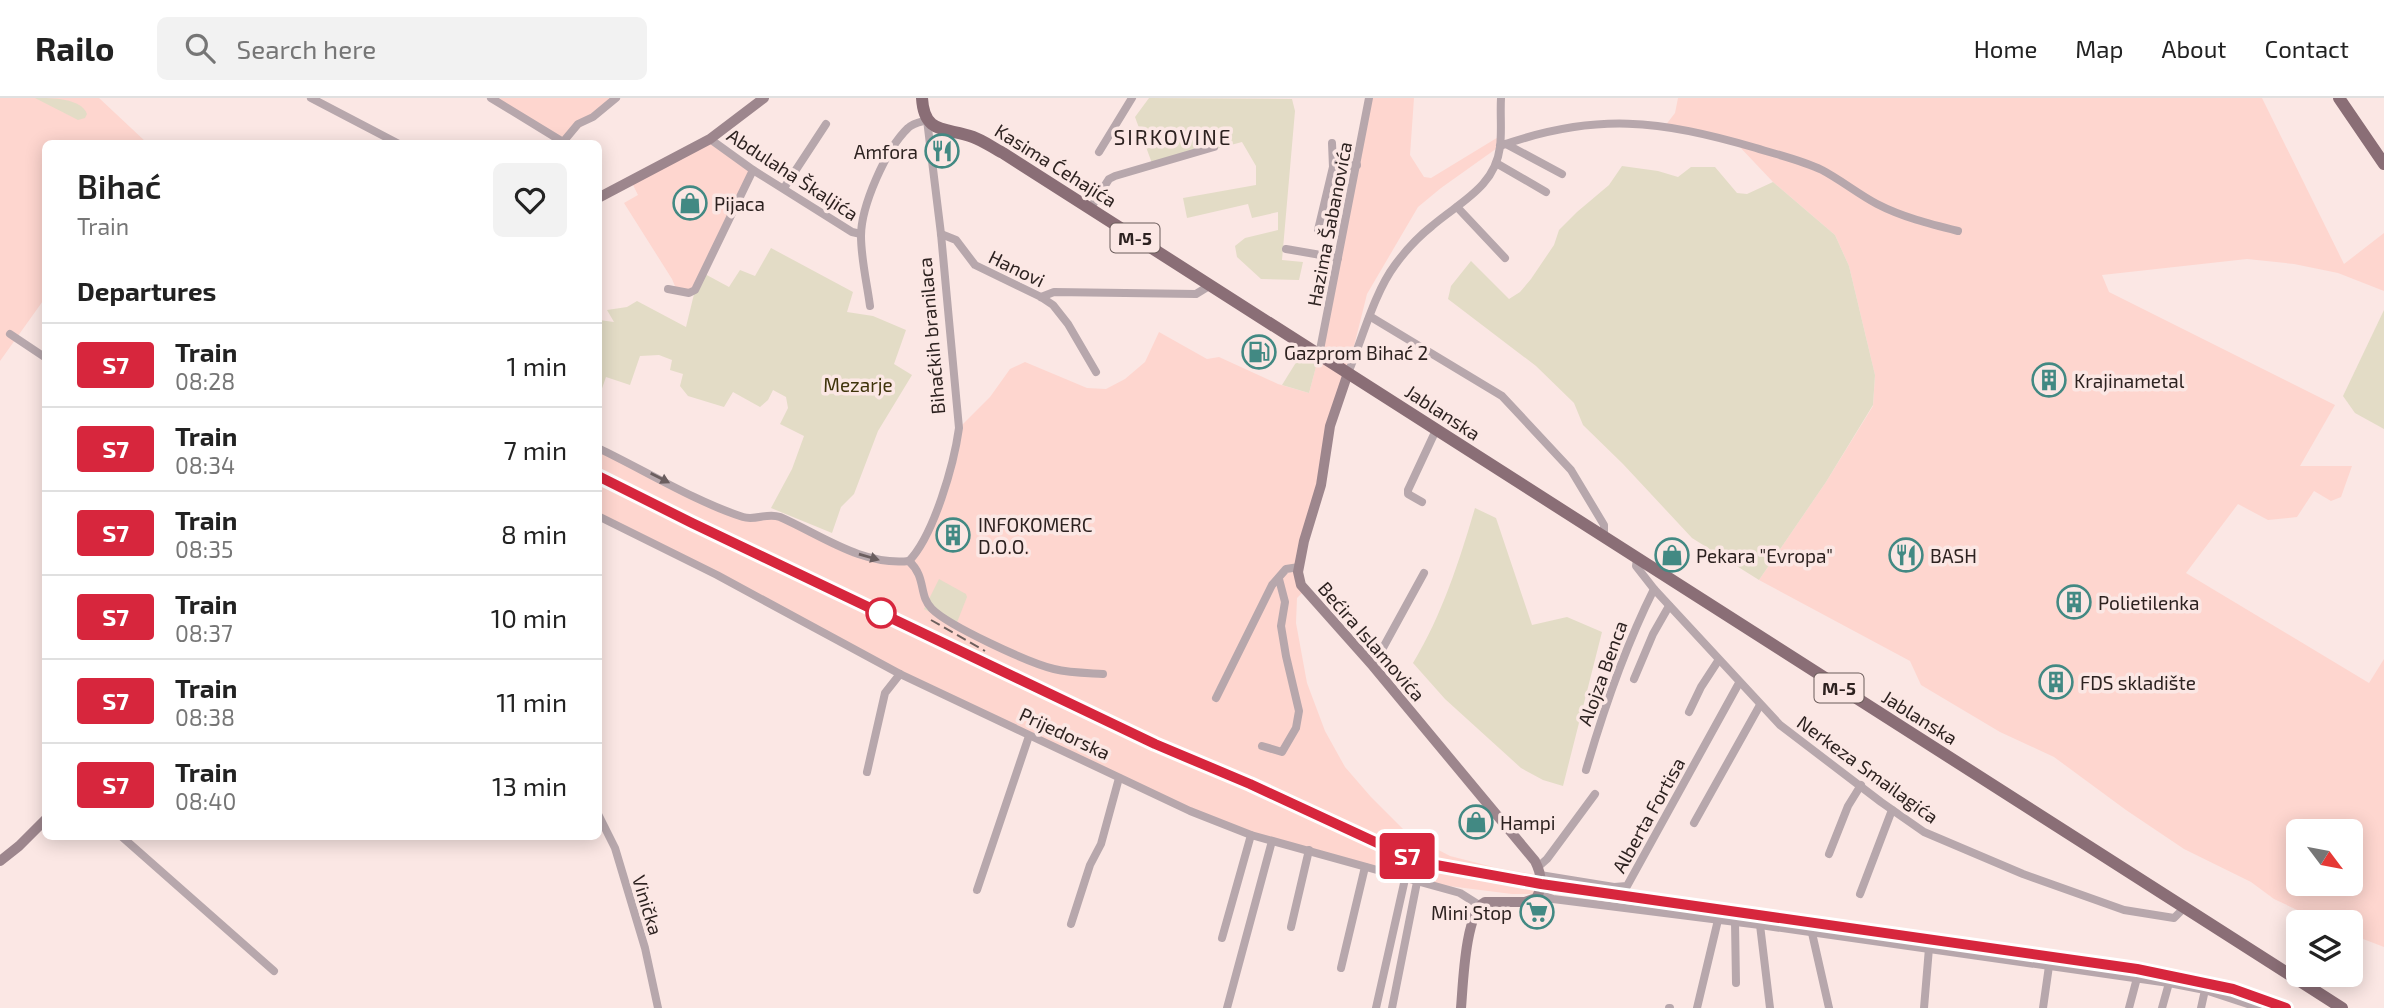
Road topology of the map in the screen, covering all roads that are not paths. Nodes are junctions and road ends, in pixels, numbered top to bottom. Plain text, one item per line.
1 (311, 98) edge
2 (491, 98) edge
3 (616, 98) edge
4 (764, 98) edge
5 (922, 98) edge
6 (1132, 98) edge
7 (1369, 98) edge
8 (1501, 98) edge
9 (2339, 98) edge
10 (927, 120) junction
11 (826, 124) dead end
12 (710, 139) junction
13 (391, 140) edge
14 (558, 140) edge
15 (565, 140) edge
16 (1332, 143) dead end
17 (1503, 145) junction
18 (1214, 147) dead end
19 (1099, 152) dead end
20 (1496, 163) junction
21 (2384, 164) edge
22 (1357, 165) junction
23 (1333, 167) junction
24 (753, 170) junction
25 (1562, 174) dead end
26 (783, 188) junction
27 (1546, 192) dead end
28 (602, 196) edge
29 (1457, 207) junction
30 (1090, 209) junction
31 (1318, 230) dead end
32 (1958, 231) dead end
33 (861, 234) junction
34 (941, 234) junction
35 (1286, 249) dead end
36 (1338, 258) junction
37 (1504, 258) dead end
38 (1209, 286) junction
39 (668, 289) dead end
40 (1041, 297) junction
41 (870, 306) dead end
42 (1371, 317) junction
43 (10, 334) dead end
44 (42, 355) edge
45 (1319, 355) junction
46 (1343, 370) junction
47 (1096, 372) dead end
48 (1436, 430) junction
49 (602, 450) edge
50 (1422, 502) dead end
51 (602, 518) edge
52 (1604, 538) junction
53 (1637, 559) junction
54 (909, 561) junction
55 (1299, 567) junction
56 (1424, 573) dead end
57 (1279, 579) junction
58 (1654, 589) junction
59 (1669, 606) junction
60 (1718, 661) junction
61 (1373, 666) junction
62 (900, 674) junction
63 (1103, 674) dead end
64 (1634, 679) dead end
65 (1739, 683) junction
66 (1216, 698) dead end
67 (1760, 705) junction
68 (1689, 712) dead end
69 (1028, 736) junction
70 (1262, 746) dead end
71 (1586, 771) dead end
72 (867, 772) dead end
73 (1119, 778) junction
74 (1861, 785) junction
75 (1595, 794) dead end
76 (1892, 810) junction
77 (602, 822) edge
78 (1694, 822) dead end
79 (42, 823) edge
80 (1251, 835) junction
81 (126, 840) edge
82 (1272, 841) junction
83 (1309, 850) junction
84 (1829, 854) dead end
85 (0, 861) edge
86 (1365, 867) junction
87 (1539, 871) junction
88 (1405, 879) junction
89 (1417, 882) junction
90 (976, 890) dead end
91 (1539, 894) junction
92 (1860, 894) dead end
93 (1479, 905) junction
94 (2183, 908) junction
95 (1718, 920) junction
96 (1735, 922) junction
97 (1071, 924) dead end
98 (1760, 925) junction
99 (1291, 927) dead end
100 (1812, 933) junction
101 (1222, 938) dead end
102 (1928, 948) junction
103 (2049, 966) junction
104 (1341, 968) dead end
105 (274, 971) dead end
106 (2137, 978) junction
107 (1736, 983) dead end
108 (2169, 983) junction
109 (2205, 990) junction
110 (2231, 998) junction
111 (658, 1008) edge
112 (1227, 1008) edge
113 (1376, 1008) edge
114 (1392, 1008) edge
115 (1461, 1008) edge
116 (1697, 1008) edge
117 (1770, 1008) edge
118 (1829, 1008) edge
119 (1924, 1008) edge
120 (2043, 1008) edge
121 (2129, 1008) edge
122 (2162, 1008) edge
123 (2201, 1008) edge
124 (2228, 1008) edge
125 (2260, 1008) edge
126 (2342, 1008) edge

1 - 13 street
2 - 14 street
3 - 15 street
4 - 12 street
5 - 10 main road, Bihaćkih branilaca
6 - 19 street
7 - 22 street, Hazima Šabanovića
8 - 17 street
9 - 21 main road
10 - 30 main road, Kasima Ćehajića / M-5
10 - 33 street
10 - 34 street, Bihaćkih branilaca
11 - 26 street
12 - 24 street, Abdulaha Škaljića
12 - 28 street
16 - 23 street
17 - 20 street
17 - 25 street
17 - 32 street
18 - 30 street
20 - 27 street
20 - 29 street
22 - 23 street
22 - 36 street, Hazima Šabanovića
23 - 31 street
24 - 26 street, Abdulaha Škaljića
24 - 39 street
26 - 33 street, Abdulaha Škaljića
29 - 37 street
29 - 42 street
30 - 38 main road, Kasima Ćehajića / M-5
33 - 41 street
34 - 40 street, Hanovi
34 - 54 street, Bihaćkih branilaca
35 - 36 street
36 - 45 street, Hazima Šabanovića
38 - 40 street
38 - 45 main road, Kasima Ćehajića / M-5
40 - 47 street, Hanovi
42 - 46 street
42 - 52 street
43 - 44 street
45 - 46 main road, Kasima Ćehajića / M-5
46 - 48 main road, Jablanska / M-5
46 - 55 street, Bećira Islamovića
48 - 50 street
48 - 52 main road, Jablanska / M-5
49 -> 54 street
51 - 62 street, Prijedorska
52 - 53 main road, Jablanska / M-5
53 - 58 street, Nerkeza Smailagića
53 - 94 main road, Jablanska / M-5
54 - 63 street
55 - 57 street
55 - 61 street, Bećira Islamovića
56 - 61 street
57 - 66 street
57 - 70 street
58 - 59 street, Nerkeza Smailagića
58 - 71 street, Alojza Benca
59 - 60 street, Nerkeza Smailagića
59 - 64 street
60 - 65 street, Nerkeza Smailagića
60 - 68 street
61 - 87 street, Bećira Islamovića
62 - 69 street, Prijedorska
62 - 72 street
65 - 67 street, Nerkeza Smailagića
65 - 87 street, Alberta Fortisa
67 - 74 street, Nerkeza Smailagića
67 - 78 street
69 - 73 street, Prijedorska
69 - 90 street
73 - 80 street, Prijedorska
73 - 97 street
74 - 76 street, Nerkeza Smailagića
74 - 84 street
75 - 87 street
76 - 92 street
76 - 94 street, Nerkeza Smailagića
77 - 111 street, Vinička
79 - 85 street
80 - 82 street, Prijedorska
80 - 101 street
81 - 105 street
82 - 83 street, Prijedorska
82 - 112 street
83 - 86 street, Prijedorska
83 - 99 street
86 - 88 street, Prijedorska
86 - 104 street
87 - 91 street
88 - 89 street, Prijedorska
88 - 113 street
89 - 93 street, Prijedorska
89 - 114 street
91 - 93 street
91 - 95 street
93 - 115 street
94 - 126 main road, Jablanska / M-5
95 - 96 street
95 - 116 street
96 - 98 street
96 - 107 street
98 - 100 street
98 - 117 street
100 - 102 street
100 - 118 street
102 - 103 street
102 - 119 street
103 - 106 street
103 - 120 street
106 - 108 street
106 - 121 street
108 - 109 street
108 - 122 street
109 - 110 street
109 - 123 street
110 - 124 street
110 - 125 street

